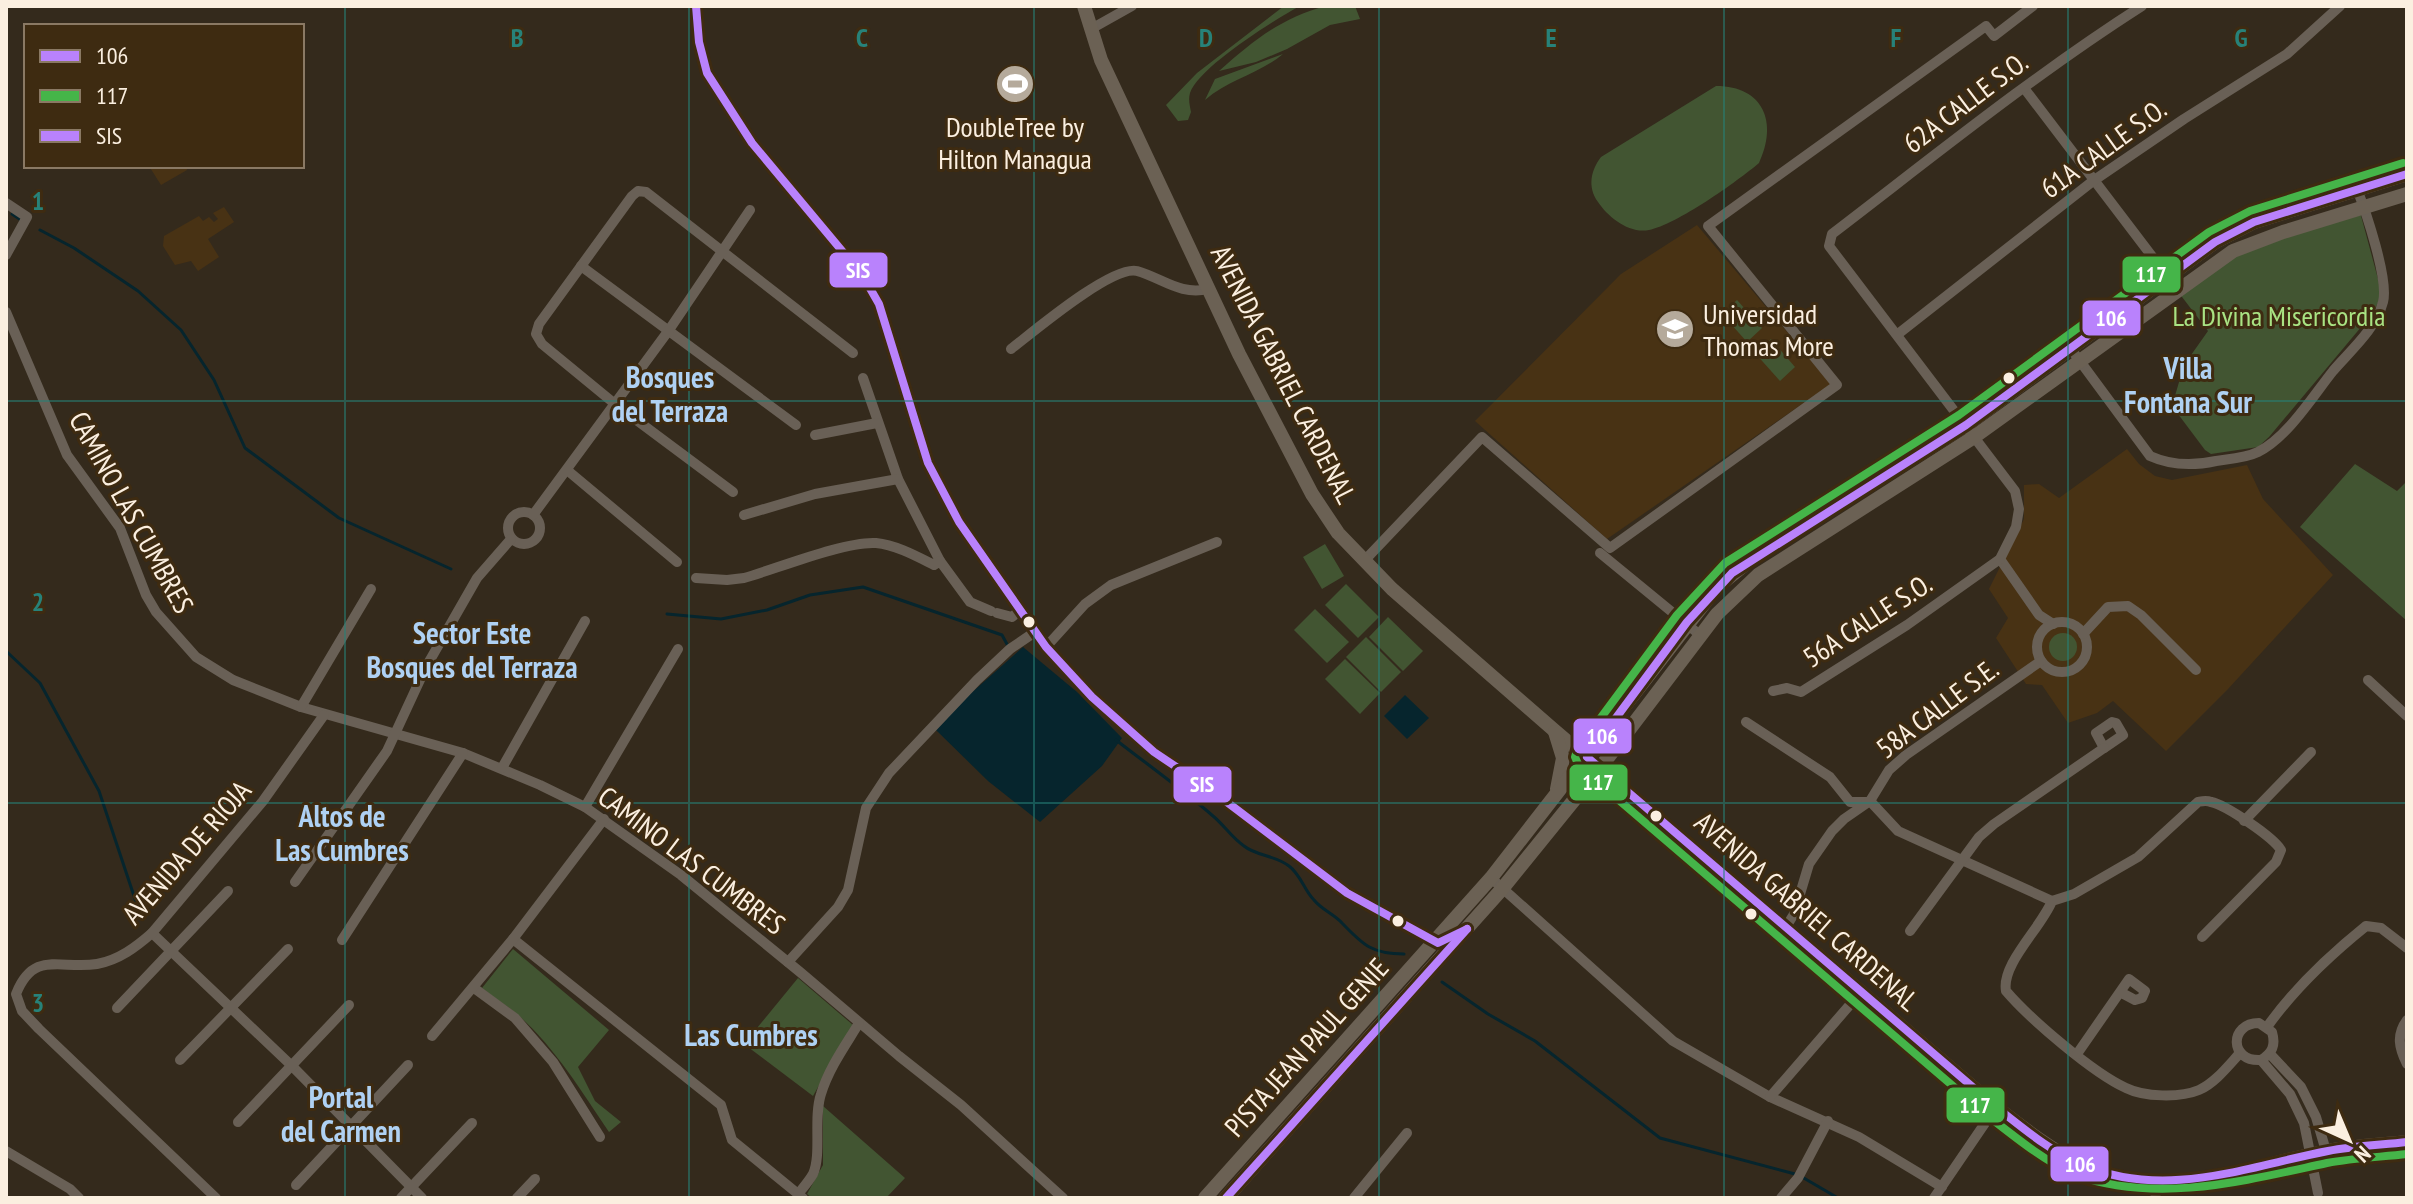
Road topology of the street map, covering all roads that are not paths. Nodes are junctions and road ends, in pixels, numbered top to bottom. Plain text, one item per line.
1 (696, 6) edge
2 (1084, 6) edge
3 (1132, 6) edge
4 (2033, 6) edge
5 (2142, 6) edge
6 (2340, 6) edge
7 (1091, 29) junction
8 (2024, 88) junction
9 (2407, 174) edge
10 (2093, 181) junction
11 (2357, 189) junction
12 (2407, 194) edge
13 (6, 203) edge
14 (2364, 206) junction
15 (750, 210) dead end
16 (722, 249) junction
17 (6, 255) edge
18 (581, 266) junction
19 (2167, 276) junction
20 (1208, 289) junction
21 (2174, 291) junction
22 (6, 312) edge
23 (669, 330) junction
24 (1898, 334) junction
25 (1011, 349) dead end
26 (853, 353) dead end
27 (2075, 354) junction
28 (863, 378) dead end
29 (615, 404) junction
30 (877, 423) junction
31 (796, 425) dead end
32 (1970, 431) junction
33 (815, 435) dead end
34 (567, 470) junction
35 (898, 479) junction
36 (733, 492) dead end
37 (533, 515) junction
38 (744, 515) dead end
39 (511, 539) junction
40 (1217, 542) dead end
41 (1600, 553) dead end
42 (2000, 559) junction
43 (940, 561) junction
44 (1364, 561) junction
45 (677, 562) dead end
46 (696, 578) dead end
47 (371, 589) dead end
48 (1019, 611) junction
49 (585, 621) dead end
50 (1687, 622) junction
51 (2053, 624) junction
52 (1035, 632) junction
53 (2083, 634) junction
54 (1700, 635) junction
55 (1046, 647) junction
56 (678, 649) dead end
57 (2041, 661) junction
58 (2196, 670) dead end
59 (2368, 680) dead end
60 (1773, 691) dead end
61 (301, 707) junction
62 (324, 715) junction
63 (2407, 716) edge
64 (1746, 722) dead end
65 (1555, 731) junction
66 (397, 735) junction
67 (2104, 748) dead end
68 (2311, 752) dead end
69 (463, 753) junction
70 (1587, 757) junction
71 (502, 768) junction
72 (1600, 768) junction
73 (1554, 799) junction
74 (1870, 801) junction
75 (585, 807) junction
76 (604, 819) junction
77 (2244, 821) junction
78 (1962, 861) junction
79 (1491, 878) junction
80 (295, 882) dead end
81 (1502, 889) junction
82 (228, 891) dead end
83 (2052, 901) junction
84 (1786, 927) junction
85 (1467, 929) junction
86 (1910, 931) dead end
87 (152, 933) junction
88 (2202, 937) dead end
89 (513, 939) junction
90 (342, 940) dead end
91 (1435, 942) junction
92 (2407, 948) edge
93 (288, 949) dead end
94 (171, 951) junction
95 (788, 962) junction
96 (474, 988) junction
97 (1861, 992) junction
98 (2120, 992) dead end
99 (349, 1005) dead end
100 (230, 1007) junction
101 (117, 1008) dead end
102 (1390, 1016) junction
103 (2407, 1020) edge
104 (859, 1023) junction
105 (2267, 1027) junction
106 (432, 1036) dead end
107 (2240, 1053) junction
108 (2077, 1054) junction
109 (2266, 1057) junction
110 (180, 1060) dead end
111 (2407, 1064) edge
112 (408, 1065) dead end
113 (293, 1067) junction
114 (1770, 1097) junction
115 (1996, 1107) junction
116 (1828, 1121) junction
117 (238, 1122) dead end
118 (472, 1123) dead end
119 (350, 1126) junction
120 (1407, 1133) dead end
121 (600, 1137) dead end
122 (2407, 1142) edge
123 (6, 1151) edge
124 (2326, 1151) junction
125 (2311, 1155) junction
126 (535, 1179) dead end
127 (296, 1185) dead end
128 (2328, 1185) dead end
129 (1942, 1187) junction
130 (411, 1188) junction
131 (2155, 1191) edge
132 (800, 1196) edge
133 (2316, 1196) edge
134 (212, 1197) edge
135 (79, 1198) edge
136 (401, 1198) edge
137 (422, 1198) edge
138 (517, 1198) edge
139 (1063, 1198) edge
140 (1205, 1198) edge
141 (1226, 1198) edge
142 (1354, 1198) edge
143 (1781, 1198) edge
144 (1934, 1198) edge

1 - 48 street
2 - 7 main road, AVENIDA GABRIEL CARDENAL
3 - 7 street
4 - 44 street
5 - 8 street, 62A CALLE S.O.
6 - 10 street, 61A CALLE S.O.
7 - 20 main road, AVENIDA GABRIEL CARDENAL
8 - 10 street
8 - 24 street, 62A CALLE S.O.
9 - 11 main road, PISTA JEAN PAUL GENIE
10 - 19 street
10 - 24 street, 61A CALLE S.O.
11 - 14 street
11 - 19 main road, PISTA JEAN PAUL GENIE
12 - 14 main road, PISTA JEAN PAUL GENIE
13 - 17 street
14 - 21 main road, PISTA JEAN PAUL GENIE
14 - 27 street
15 - 16 street
16 - 18 street
16 - 23 street
16 - 26 street
18 - 23 street
18 - 29 street
19 - 21 street
19 - 27 main road, PISTA JEAN PAUL GENIE
20 - 25 street
20 - 44 main road, AVENIDA GABRIEL CARDENAL
21 - 27 main road, PISTA JEAN PAUL GENIE
22 - 61 street, CAMINO LAS CUMBRES
23 - 29 street
23 - 31 street
24 - 32 street
27 - 32 main road, PISTA JEAN PAUL GENIE
28 - 30 street
29 - 34 street
29 - 36 street
30 - 33 street
30 - 35 street
32 - 42 street
32 - 50 main road, PISTA JEAN PAUL GENIE
32 - 54 main road, PISTA JEAN PAUL GENIE
34 - 37 street
34 - 45 street
35 - 38 street
35 - 43 street
37 - 39 street
37 - 39 street
39 - 66 street
40 - 55 street
41 - 50 street
42 - 51 street
42 - 60 street, 56A CALLE S.O.
43 - 46 street
43 - 48 street
44 - 65 main road, AVENIDA GABRIEL CARDENAL
47 - 61 street
48 - 52 street
49 - 71 street
50 - 54 street
50 - 70 main road, PISTA JEAN PAUL GENIE
51 - 53 street
51 - 57 street
52 - 55 street
52 - 95 street
53 - 57 street
53 - 58 street
54 - 72 main road, PISTA JEAN PAUL GENIE
55 - 91 street
56 - 75 street
57 - 74 street, 58A CALLE S.E.
59 - 63 street
61 - 62 street, CAMINO LAS CUMBRES
62 - 66 street, CAMINO LAS CUMBRES
62 - 87 street, AVENIDA DE RIOJA
64 - 74 street
65 - 70 main road, AVENIDA GABRIEL CARDENAL
65 - 73 main road
66 - 69 street, CAMINO LAS CUMBRES
66 - 80 street
67 - 78 street
68 - 77 street
69 - 71 street, CAMINO LAS CUMBRES
69 - 90 street
70 - 72 main road, AVENIDA GABRIEL CARDENAL
70 - 73 main road, PISTA JEAN PAUL GENIE
71 - 75 street, CAMINO LAS CUMBRES
72 - 81 main road, PISTA JEAN PAUL GENIE
72 - 84 main road, AVENIDA GABRIEL CARDENAL
73 - 79 main road, PISTA JEAN PAUL GENIE
74 - 78 street
74 - 84 street
75 - 76 street, CAMINO LAS CUMBRES
76 - 89 street
76 - 95 street, CAMINO LAS CUMBRES
77 - 83 street
77 - 88 street
78 - 83 street
78 - 86 street
79 - 81 street
79 - 91 main road, PISTA JEAN PAUL GENIE
81 - 85 main road, PISTA JEAN PAUL GENIE
81 - 114 street
82 - 94 street
83 - 108 street
84 - 97 main road, AVENIDA GABRIEL CARDENAL
85 - 91 main road
85 - 102 main road, PISTA JEAN PAUL GENIE
87 - 94 street
87 - 134 street, AVENIDA DE RIOJA
89 - 96 street
89 - 132 street
91 - 102 main road
91 - 140 main road, PISTA JEAN PAUL GENIE
92 - 105 street
93 - 100 street
94 - 100 street
94 - 101 street
95 - 104 street, CAMINO LAS CUMBRES
96 - 106 street
96 - 121 street
97 - 114 street
97 - 115 main road, AVENIDA GABRIEL CARDENAL
98 - 108 street
99 - 113 street
100 - 110 street
100 - 113 street
102 - 141 main road, PISTA JEAN PAUL GENIE
103 - 111 street
104 - 132 street
104 - 139 street, CAMINO LAS CUMBRES
105 - 107 street
105 - 109 street
107 - 108 street
107 - 109 street
109 - 124 street
109 - 125 street
112 - 119 street
113 - 117 street
113 - 119 street
114 - 116 street
115 - 129 street
115 - 131 main road, AVENIDA GABRIEL CARDENAL
116 - 129 street
116 - 143 street
118 - 130 street
119 - 127 street
119 - 130 street
120 - 142 street
122 - 124 main road, AVENIDA GABRIEL CARDENAL
123 - 135 street
124 - 125 main road, AVENIDA GABRIEL CARDENAL
125 - 131 main road, AVENIDA GABRIEL CARDENAL
125 - 133 street
126 - 138 street
128 - 133 street
129 - 144 street
130 - 136 street
130 - 137 street

